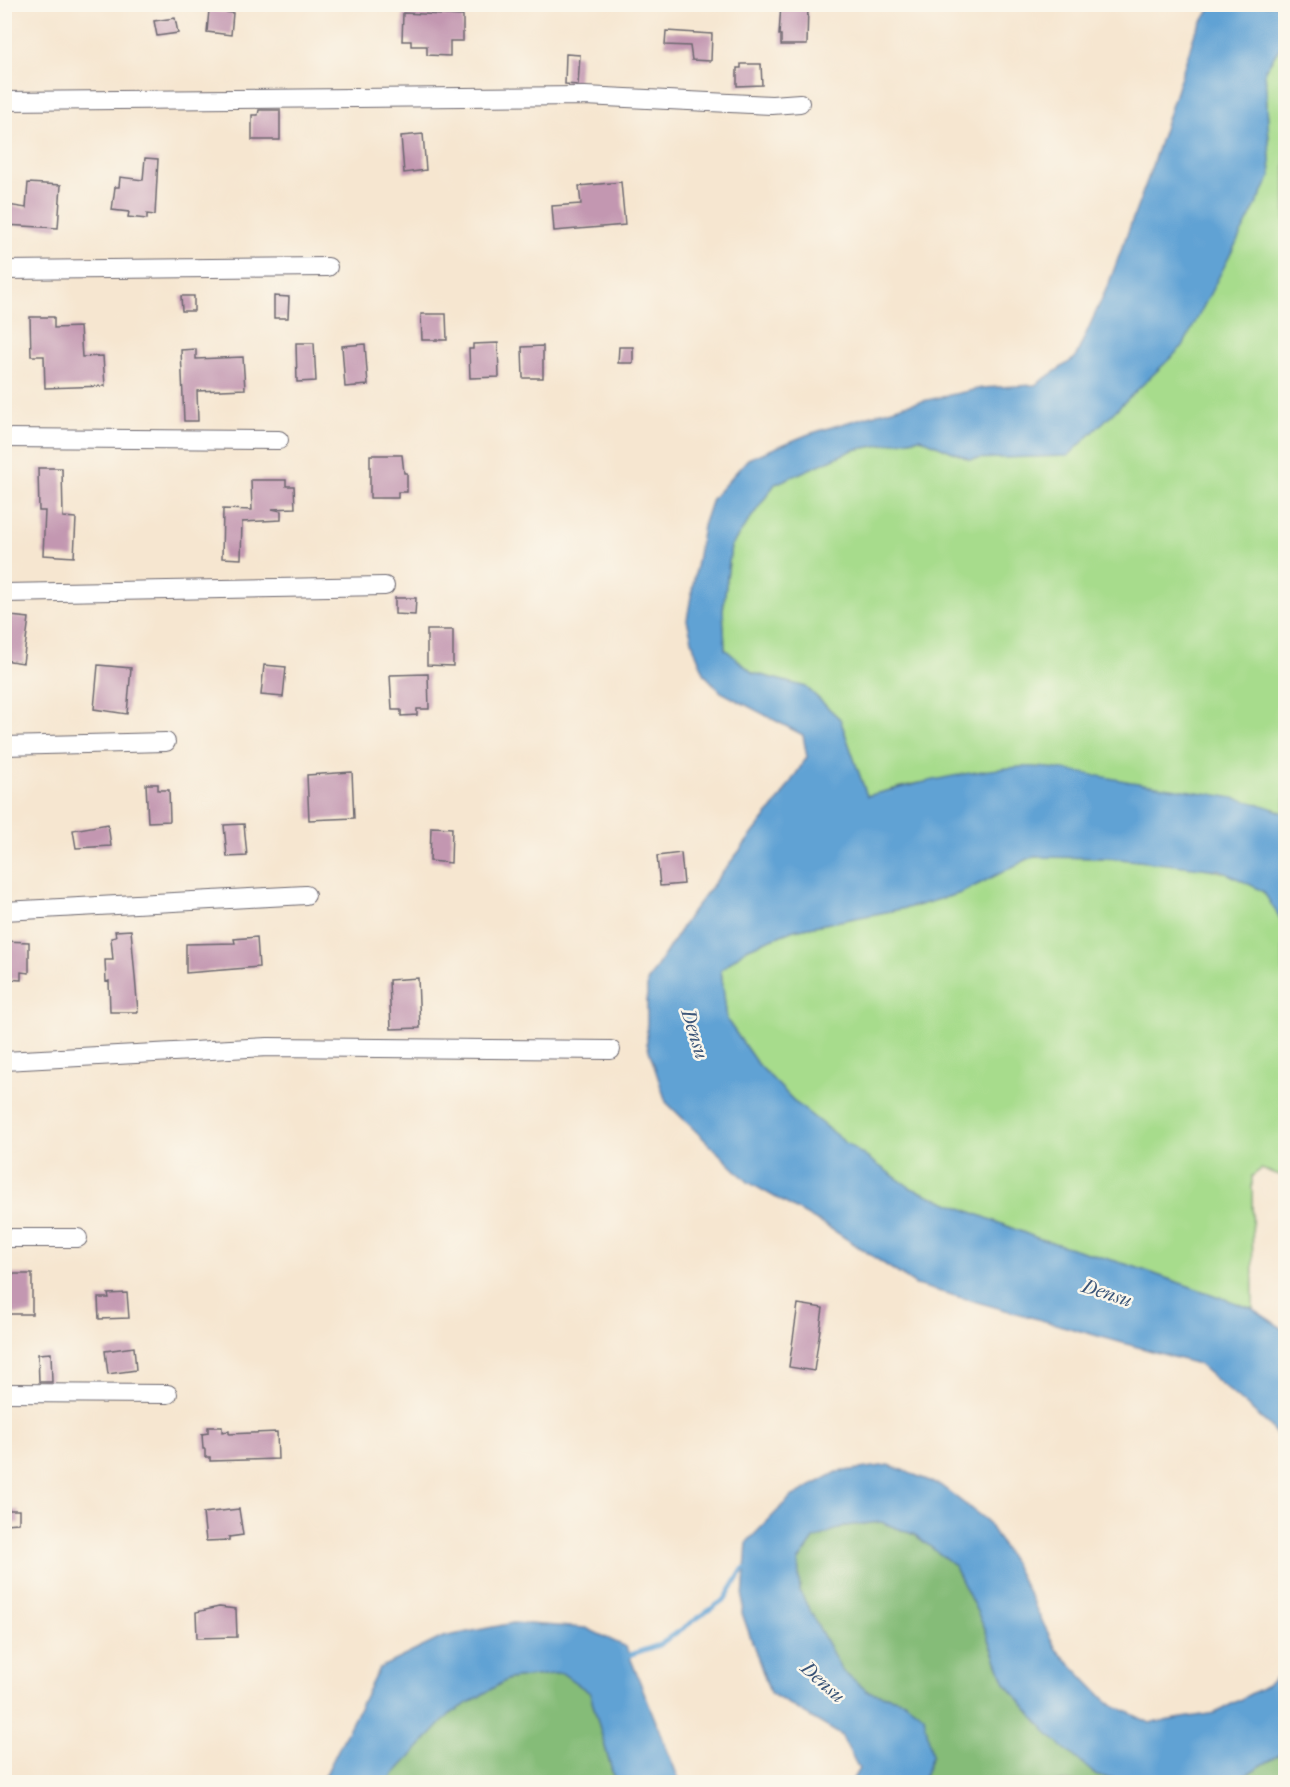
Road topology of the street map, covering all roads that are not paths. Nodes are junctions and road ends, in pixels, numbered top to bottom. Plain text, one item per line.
1 (4, 101) edge
2 (800, 103) dead end
3 (328, 267) dead end
4 (4, 270) edge
5 (4, 438) edge
6 (279, 440) dead end
7 (385, 586) dead end
8 (4, 593) edge
9 (166, 742) dead end
10 (4, 746) edge
11 (306, 895) dead end
12 (4, 911) edge
13 (611, 1050) dead end
14 (4, 1061) edge
15 (4, 1238) edge
16 (78, 1238) dead end
17 (4, 1393) edge
18 (168, 1394) dead end

1 - 2 street
3 - 4 street
5 - 6 street
7 - 8 street
9 - 10 street
11 - 12 street
13 - 14 street
15 - 16 street
17 - 18 street

